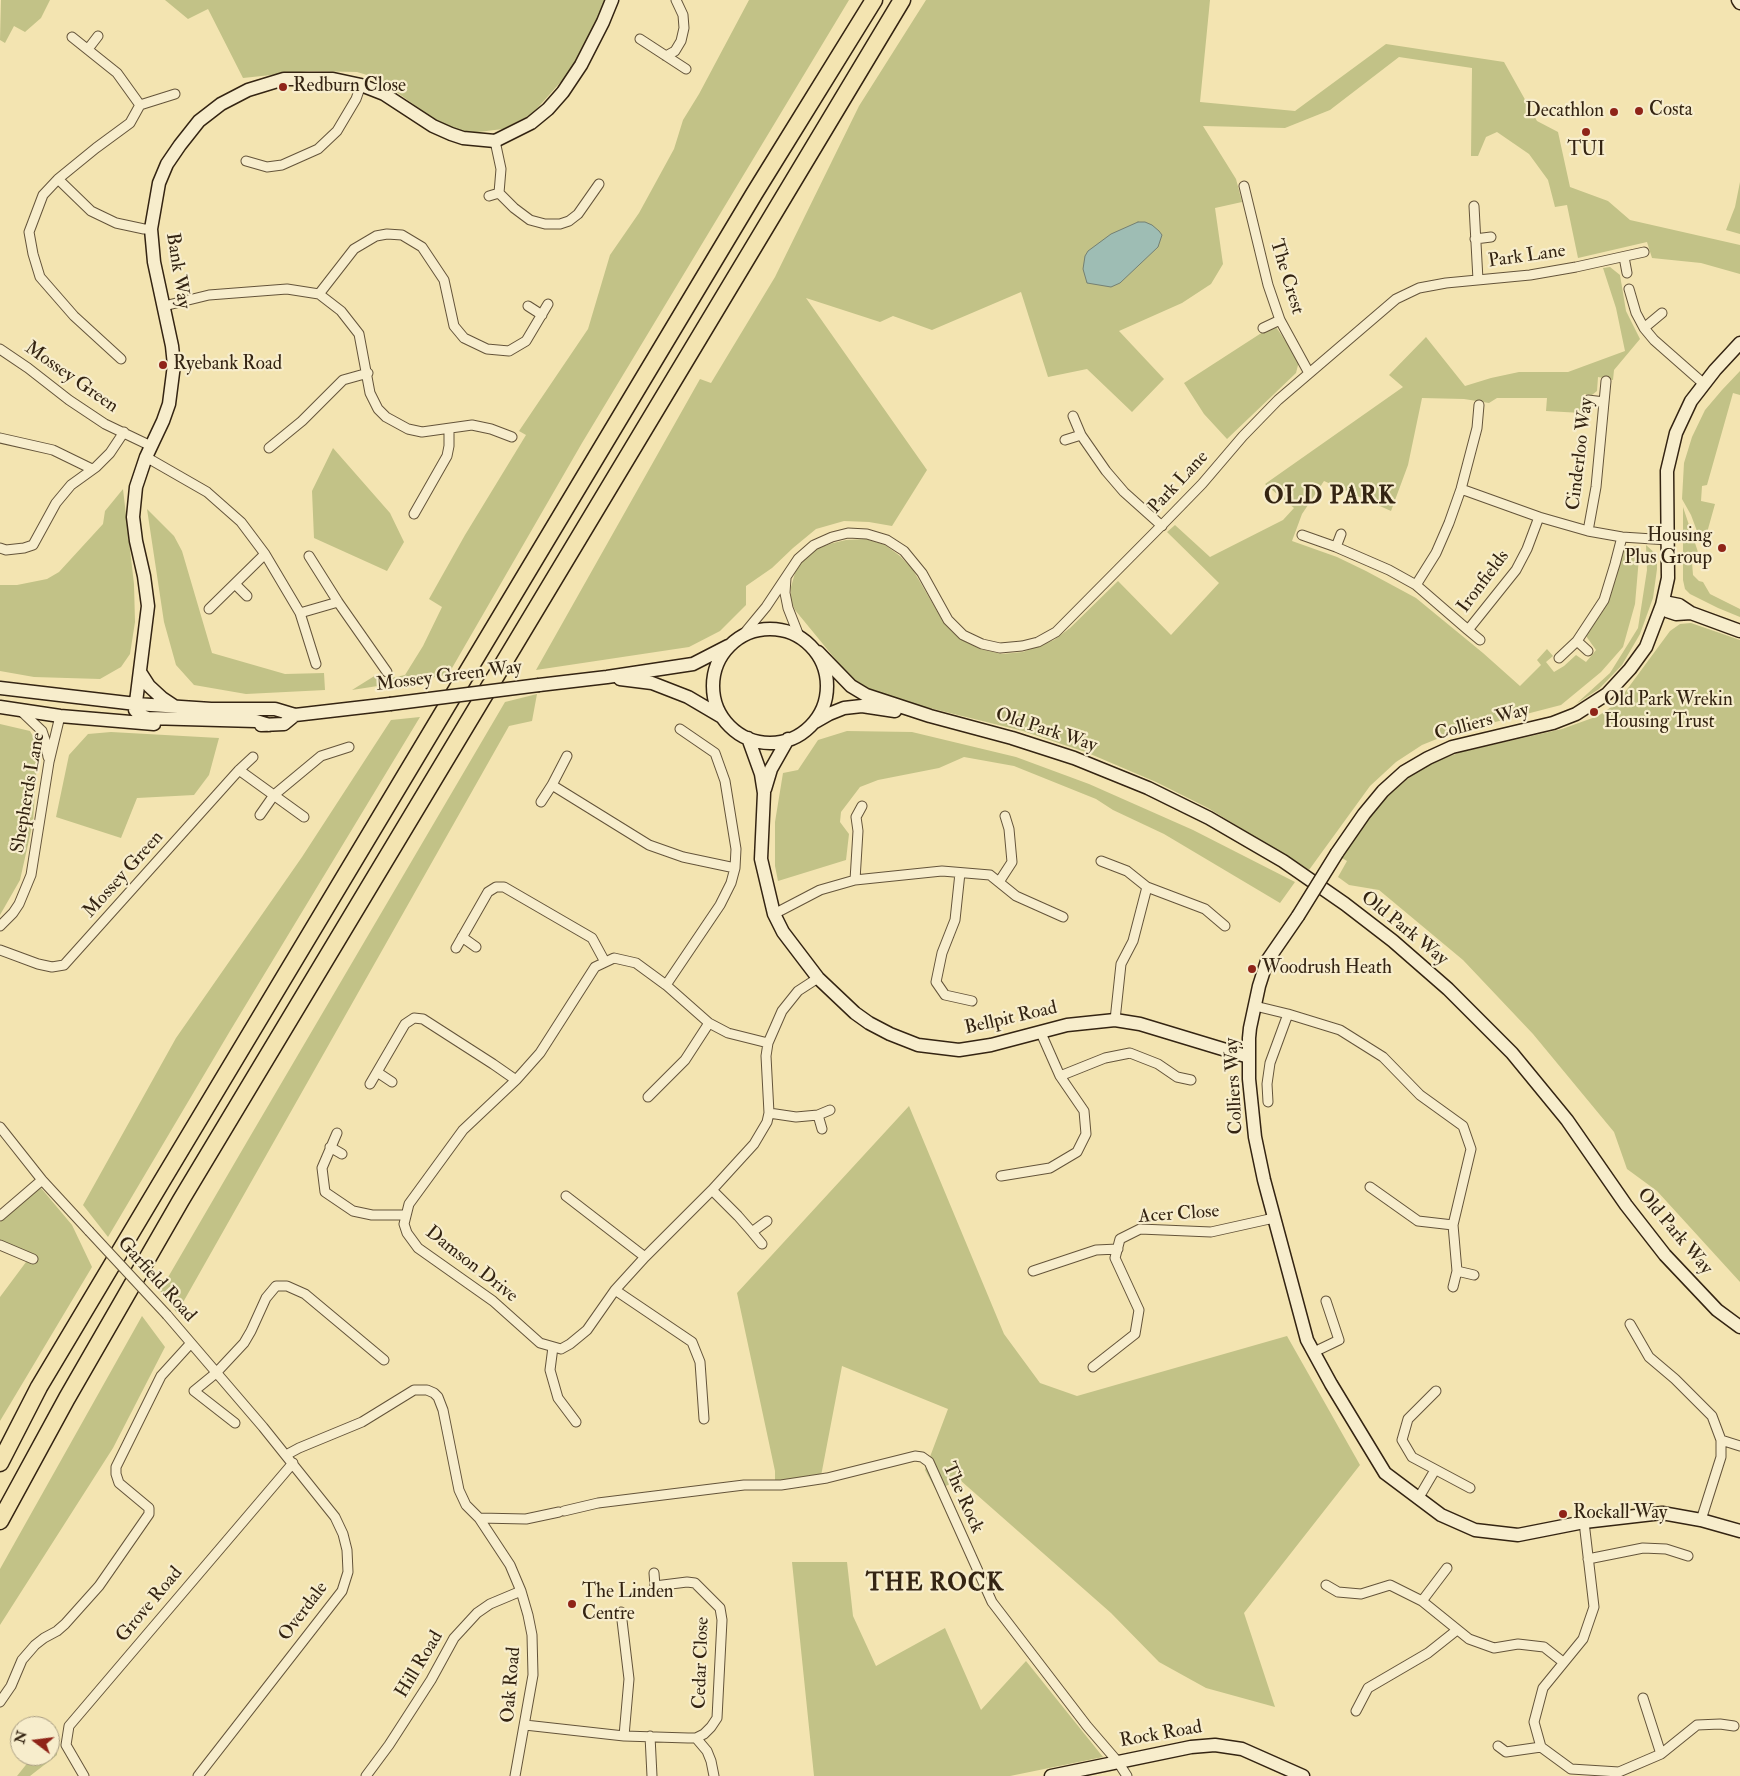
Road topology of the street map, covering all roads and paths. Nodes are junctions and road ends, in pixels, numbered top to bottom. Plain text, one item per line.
1 (612, 0) edge
2 (676, 0) edge
3 (874, 0) edge
4 (902, 0) edge
5 (98, 36) dead end
6 (72, 37) dead end
7 (640, 39) dead end
8 (88, 49) junction
9 (666, 56) junction
10 (686, 69) dead end
11 (361, 85) junction
12 (175, 94) dead end
13 (140, 105) junction
14 (495, 141) junction
15 (246, 161) dead end
16 (58, 178) junction
17 (599, 184) dead end
18 (1244, 186) dead end
19 (499, 193) junction
20 (489, 196) dead end
21 (1474, 206) dead end
22 (151, 229) junction
23 (1491, 237) dead end
24 (1475, 239) junction
25 (1644, 252) dead end
26 (1624, 257) junction
27 (1627, 273) dead end
28 (1478, 280) junction
29 (1629, 289) dead end
30 (319, 294) junction
31 (548, 304) dead end
32 (164, 306) junction
33 (528, 306) dead end
34 (1662, 314) dead end
35 (542, 315) junction
36 (1280, 320) junction
37 (1263, 328) dead end
38 (1644, 328) junction
39 (1740, 343) edge
40 (0, 348) edge
41 (121, 359) dead end
42 (368, 373) junction
43 (1309, 373) junction
44 (1606, 381) dead end
45 (1704, 384) junction
46 (1588, 400) dead end
47 (1604, 402) junction
48 (1479, 406) dead end
49 (1073, 416) dead end
50 (449, 429) junction
51 (124, 432) junction
52 (1082, 435) junction
53 (512, 437) dead end
54 (0, 438) edge
55 (1065, 440) dead end
56 (269, 448) dead end
57 (148, 451) junction
58 (92, 469) junction
59 (1461, 489) junction
60 (414, 514) dead end
61 (1539, 517) junction
62 (1162, 526) junction
63 (1588, 531) junction
64 (1342, 534) dead end
65 (1302, 535) dead end
66 (1622, 538) junction
67 (1668, 540) junction
68 (1336, 547) junction
69 (0, 548) edge
70 (265, 554) junction
71 (309, 556) dead end
72 (786, 578) junction
73 (235, 584) junction
74 (1416, 586) junction
75 (247, 596) dead end
76 (338, 602) junction
77 (1662, 606) junction
78 (209, 609) dead end
79 (300, 613) junction
80 (1468, 630) junction
81 (1740, 631) edge
82 (742, 636) junction
83 (799, 636) junction
84 (1480, 640) dead end
85 (1577, 642) junction
86 (728, 646) junction
87 (818, 652) junction
88 (1588, 652) dead end
89 (1559, 658) dead end
90 (316, 664) dead end
91 (140, 672) junction
92 (388, 672) dead end
93 (607, 677) junction
94 (0, 688) edge
95 (0, 694) edge
96 (136, 704) junction
97 (0, 707) edge
98 (175, 707) junction
99 (20, 710) junction
100 (296, 715) junction
101 (60, 716) junction
102 (930, 716) junction
103 (722, 717) junction
104 (815, 722) junction
105 (269, 725) junction
106 (680, 729) dead end
107 (748, 738) junction
108 (788, 739) junction
109 (349, 746) dead end
110 (567, 756) dead end
111 (253, 757) dead end
112 (49, 762) junction
113 (239, 770) junction
114 (552, 785) junction
115 (764, 793) junction
116 (274, 795) junction
117 (541, 802) dead end
118 (862, 806) dead end
119 (260, 815) dead end
120 (1005, 816) dead end
121 (304, 817) dead end
122 (1100, 860) dead end
123 (735, 868) junction
124 (960, 873) junction
125 (856, 880) junction
126 (999, 882) junction
127 (1147, 887) junction
128 (774, 914) junction
129 (1063, 917) dead end
130 (0, 926) edge
131 (1225, 926) dead end
132 (462, 937) junction
133 (476, 947) dead end
134 (456, 948) dead end
135 (0, 950) edge
136 (605, 962) junction
137 (818, 978) junction
138 (666, 984) junction
139 (972, 1002) dead end
140 (1255, 1006) junction
141 (1288, 1014) junction
142 (1115, 1020) junction
143 (709, 1023) junction
144 (1041, 1032) junction
145 (768, 1042) junction
146 (1249, 1057) junction
147 (377, 1072) junction
148 (1060, 1076) junction
149 (516, 1080) junction
150 (1191, 1080) dead end
151 (392, 1082) dead end
152 (370, 1084) dead end
153 (648, 1097) dead end
154 (1268, 1102) dead end
155 (830, 1110) dead end
156 (769, 1113) junction
157 (818, 1115) junction
158 (0, 1127) edge
159 (822, 1129) dead end
160 (336, 1134) dead end
161 (330, 1147) junction
162 (342, 1154) dead end
163 (1001, 1176) dead end
164 (42, 1180) junction
165 (1370, 1186) dead end
166 (712, 1190) junction
167 (566, 1196) dead end
168 (0, 1216) edge
169 (405, 1216) junction
170 (1274, 1218) junction
171 (767, 1222) dead end
172 (1453, 1225) junction
173 (752, 1232) junction
174 (762, 1244) dead end
175 (0, 1245) edge
176 (1118, 1249) junction
177 (645, 1257) junction
178 (33, 1259) dead end
179 (1033, 1271) dead end
180 (1457, 1271) junction
181 (1474, 1275) dead end
182 (1453, 1287) dead end
183 (615, 1290) junction
184 (1326, 1301) dead end
185 (1630, 1324) dead end
186 (1740, 1327) edge
187 (191, 1342) junction
188 (553, 1347) junction
189 (1314, 1352) junction
190 (384, 1360) dead end
191 (1093, 1367) dead end
192 (216, 1373) junction
193 (1436, 1391) dead end
194 (704, 1419) dead end
195 (576, 1422) dead end
196 (234, 1423) dead end
197 (1721, 1440) junction
198 (1740, 1446) edge
199 (286, 1455) junction
200 (0, 1463) edge
201 (293, 1463) junction
202 (1435, 1470) junction
203 (1470, 1488) dead end
204 (1418, 1499) junction
205 (479, 1518) junction
206 (1701, 1520) junction
207 (0, 1521) edge
208 (1584, 1522) junction
209 (1740, 1531) edge
210 (1688, 1556) dead end
211 (1588, 1559) junction
212 (1447, 1568) dead end
213 (654, 1573) dead end
214 (1326, 1585) dead end
215 (521, 1590) junction
216 (1422, 1601) junction
217 (621, 1612) dead end
218 (1457, 1630) junction
219 (1563, 1662) junction
220 (1642, 1698) dead end
221 (0, 1702) edge
222 (1356, 1711) dead end
223 (525, 1725) junction
224 (1734, 1726) dead end
225 (624, 1736) junction
226 (650, 1736) junction
227 (696, 1738) junction
228 (1498, 1746) dead end
229 (1541, 1747) junction
230 (1661, 1754) junction
231 (1118, 1762) junction
232 (84, 1776) edge
233 (198, 1776) edge
234 (366, 1776) edge
235 (515, 1776) edge
236 (652, 1776) edge
237 (714, 1776) edge
238 (1051, 1776) edge
239 (1127, 1776) edge
240 (1303, 1776) edge

1 - 14 street
2 - 9 street
3 - 200 highway
4 - 207 highway
5 - 8 street
6 - 8 street
7 - 9 street
8 - 13 street
9 - 10 street
11 - 14 street, Bank Way
11 - 15 street
11 - 22 street, Bank Way
12 - 13 street
13 - 16 street
14 - 19 street
16 - 22 street
16 - 41 street
17 - 19 street
18 - 36 street, The Crest
19 - 20 street
21 - 24 street
22 - 32 street, Bank Way
23 - 24 street
24 - 28 street
25 - 26 street, Park Lane
26 - 27 street
26 - 28 street, Park Lane
28 - 43 street, Park Lane
29 - 38 street
30 - 32 street
30 - 35 street
30 - 42 street
31 - 35 street
32 - 57 street, Bank Way
33 - 35 street
34 - 38 street
36 - 37 street
36 - 43 street, The Crest
38 - 45 street
39 - 45 street, Colliers Way
40 - 51 street, Mossey Green
42 - 50 street
42 - 56 street
43 - 62 street, Park Lane
44 - 47 street, Cinderloo Way
45 - 67 street, Colliers Way
46 - 47 street
47 - 63 street, Cinderloo Way
48 - 59 street
49 - 52 street
50 - 53 street
50 - 60 street
51 - 57 street, Mossey Green
51 - 58 street
52 - 55 street
52 - 62 street
54 - 58 street
57 - 70 street, Mossey Green
57 - 91 street, Bank Way
58 - 69 street
59 - 61 street, Cinderloo Way
59 - 74 street
61 - 63 street, Cinderloo Way
61 - 80 street, Ironfields
62 - 72 street, Park Lane
63 - 66 street, Cinderloo Way
64 - 68 street
65 - 68 street
66 - 67 street, Cinderloo Way
66 - 85 street
67 - 77 street, Colliers Way
68 - 74 street
70 - 73 street
70 - 79 street, Mossey Green
71 - 76 street
72 - 82 street, Park Lane
72 - 83 street
73 - 75 street
73 - 78 street
74 - 80 street, Ironfields
76 - 79 street
76 - 92 street
77 - 81 street
77 - 140 street, Colliers Way, bridge
79 - 90 street, Mossey Green
80 - 84 street
82 - 83 street
82 - 86 street
83 - 87 street
85 - 88 street
85 - 89 street
86 - 93 street, Mossey Green Way
86 - 103 street
87 - 102 street, Old Park Way
87 - 104 street
91 - 96 street, Bank Way
91 - 98 street
93 - 100 street, Mossey Green Way, bridge
93 - 103 street, Mossey Green Way
94 - 96 street, Mossey Green Way
95 - 101 street
96 - 98 street, Mossey Green Way
96 - 105 street
97 - 99 street, Mossey Green Way
98 - 100 street, Mossey Green Way
99 - 101 street, Mossey Green Way
99 - 112 street
100 - 105 street, Mossey Green Way
101 - 105 street, Mossey Green Way
101 - 112 street, Shepherds Lane
102 - 104 street, Old Park Way
102 - 186 street, Old Park Way
103 - 107 street
104 - 108 street
106 - 123 street
107 - 108 street
107 - 115 street, Bellpit Road
108 - 115 street, Bellpit Road
109 - 116 street
110 - 114 street
111 - 113 street, Mossey Green
112 - 130 street, Shepherds Lane
113 - 116 street
113 - 135 street, Mossey Green
114 - 117 street
114 - 123 street
115 - 128 street, Bellpit Road
116 - 119 street
116 - 121 street
118 - 125 street
120 - 126 street
122 - 127 street
123 - 138 street
124 - 125 street
124 - 126 street
124 - 139 street
125 - 128 street
126 - 129 street
127 - 131 street
127 - 142 street
128 - 137 street, Bellpit Road
132 - 133 street
132 - 134 street
132 - 136 street
136 - 138 street
136 - 149 street, Damson Drive
137 - 144 street, Bellpit Road
137 - 145 street
138 - 143 street
140 - 141 street
140 - 146 street, Colliers Way
141 - 154 street
141 - 172 street
142 - 144 street, Bellpit Road
142 - 146 street, Bellpit Road
143 - 145 street
143 - 153 street
144 - 148 street
145 - 156 street
146 - 170 street, Colliers Way
147 - 149 street
147 - 151 street
147 - 152 street
148 - 150 street
148 - 163 street
149 - 169 street, Damson Drive
155 - 157 street
156 - 157 street
156 - 166 street
157 - 159 street
158 - 164 street, Garfield Road
160 - 161 street
161 - 162 street
161 - 169 street
164 - 168 street
164 - 187 street, Garfield Road, bridge
165 - 172 street
166 - 173 street
166 - 177 street
167 - 177 street
169 - 188 street, Damson Drive
170 - 176 street, Acer Close
170 - 189 street, Colliers Way
171 - 173 street
172 - 180 street
173 - 174 street
175 - 178 street
176 - 179 street
176 - 191 street
177 - 183 street
180 - 181 street
180 - 182 street
183 - 188 street
183 - 194 street
184 - 189 street
185 - 197 street
187 - 192 street, Garfield Road
187 - 221 street
188 - 195 street
189 - 204 street, Colliers Way
190 - 192 street
192 - 196 street
192 - 199 street, Garfield Road
193 - 202 street
197 - 198 street
197 - 206 street
199 - 201 street, Overdale
199 - 205 street, Oak Road
201 - 232 street, Grove Road
201 - 233 street, Overdale
202 - 203 street
202 - 204 street
204 - 208 street, Colliers Way
205 - 215 street, Oak Road
205 - 231 street, The Rock
206 - 208 street, Colliers Way
206 - 209 street, Colliers Way
208 - 211 street
210 - 211 street
211 - 219 street
212 - 216 street
213 - 227 street, Cedar Close
214 - 216 street
215 - 223 street, Oak Road
215 - 234 street, Hill Road
216 - 218 street
217 - 225 street
218 - 219 street
218 - 222 street
219 - 229 street
220 - 230 street
223 - 225 street
223 - 235 street, Oak Road
224 - 230 street
225 - 226 street
226 - 227 street
226 - 236 street
227 - 237 street
228 - 229 street
229 - 230 street
231 - 238 street, Rock Road
231 - 239 street, The Rock
231 - 240 street, Rock Road

